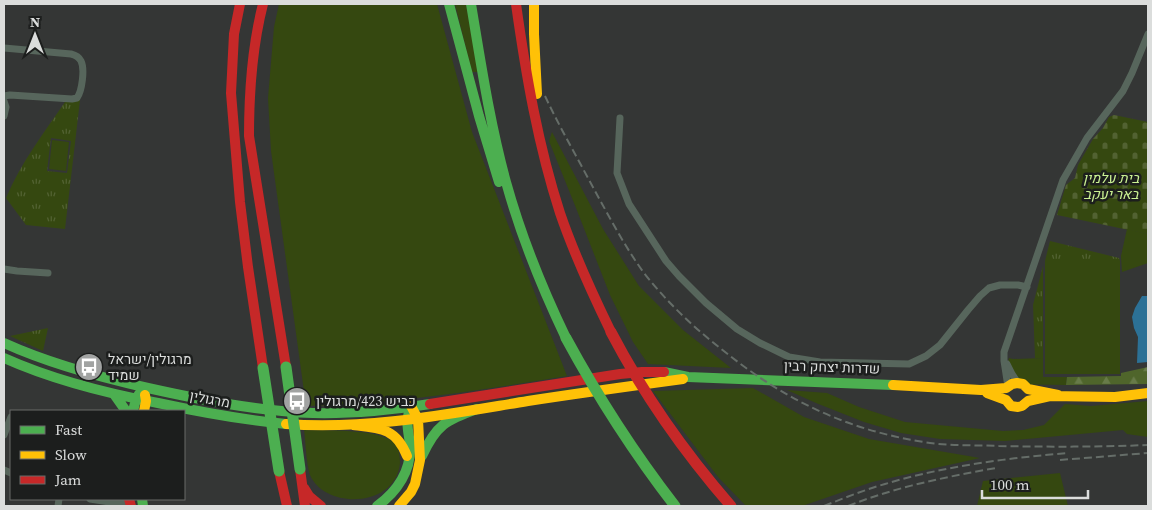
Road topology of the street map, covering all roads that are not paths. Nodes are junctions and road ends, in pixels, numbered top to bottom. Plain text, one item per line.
1 (240, 4) edge
2 (248, 4) edge
3 (263, 4) edge
4 (449, 4) edge
5 (471, 4) edge
6 (516, 4) edge
7 (534, 4) edge
8 (1148, 34) edge
9 (4, 48) edge
10 (233, 69) junction
11 (4, 96) edge
12 (4, 101) edge
13 (4, 116) edge
14 (620, 118) dead end
15 (540, 139) junction
16 (530, 256) junction
17 (4, 269) edge
18 (48, 273) dead end
19 (1027, 287) junction
20 (4, 343) edge
21 (1004, 352) junction
22 (4, 358) edge
23 (688, 378) junction
24 (144, 387) junction
25 (1015, 391) junction
26 (1148, 393) edge
27 (114, 394) junction
28 (142, 404) edge
29 (411, 406) junction
30 (182, 409) junction
31 (477, 409) junction
32 (125, 410) edge
33 (174, 410) edge
34 (412, 419) junction
35 (10, 420) edge
36 (353, 425) junction
37 (4, 435) edge
38 (420, 460) junction
39 (408, 466) junction
40 (302, 484) junction
41 (96, 500) edge
42 (130, 503) edge
43 (286, 506) edge
44 (305, 506) edge
45 (321, 506) edge
46 (377, 506) edge
47 (399, 506) edge
48 (675, 506) edge
49 (731, 506) edge

1 - 10 main road
2 - 10 main road
3 - 40 main road, bridge
4 - 16 main road
5 - 16 main road
6 - 15 main road
7 - 15 main road
8 - 19 street
9 - 11 street
10 - 43 main road, bridge
12 - 13 street
14 - 19 street
15 - 49 main road, bridge
16 - 48 main road, bridge
17 - 18 street
19 - 21 street
20 - 24 main road, מרגולין
21 - 25 street
21 - 25 street
22 - 27 main road, מרגולין
23 - 25 main road, שדרות יצחק רבין
23 - 29 main road, שדרות יצחק רבין
23 - 31 main road, שדרות יצחק רבין
24 - 28 main road
24 - 29 main road, מרגולין
25 - 26 main road, שדרות יצחק רבין
27 - 28 main road, מרגולין
27 - 32 main road
28 - 30 main road, מרגולין
29 - 34 main road
30 - 33 main road
30 - 36 main road, מרגולין
31 - 34 main road, שדרות יצחק רבין
31 - 38 main road
34 - 36 main road, מרגולין
34 - 38 main road
34 - 39 main road
35 - 37 street
36 - 39 main road
38 - 47 main road
39 - 46 main road
40 - 44 main road
40 - 45 main road
41 - 42 street

